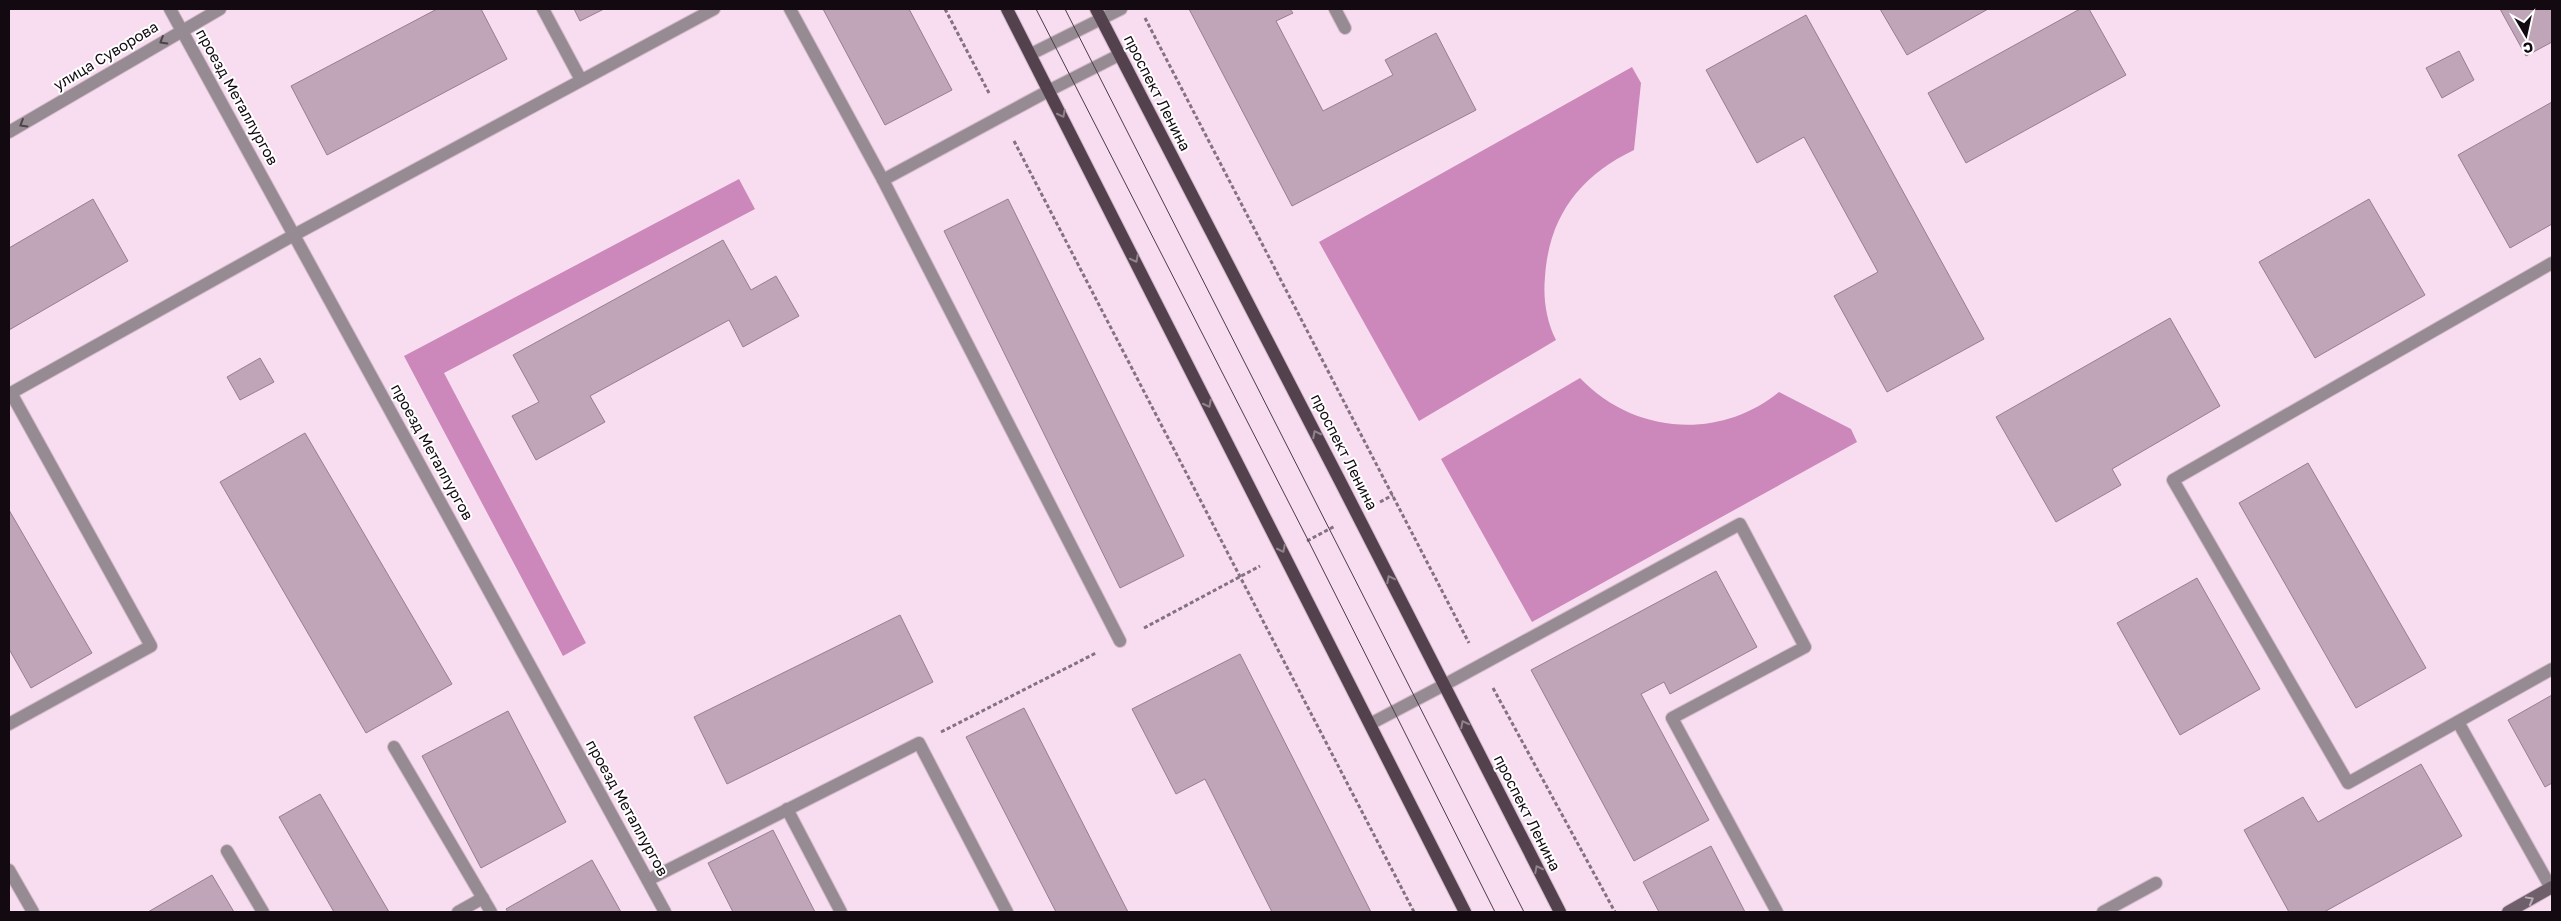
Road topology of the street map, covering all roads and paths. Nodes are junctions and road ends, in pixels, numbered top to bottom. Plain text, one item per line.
1 (170, 9) edge
2 (220, 9) edge
3 (543, 9) edge
4 (714, 9) edge
5 (790, 9) edge
6 (945, 9) edge
7 (1007, 9) edge
8 (1120, 9) edge
9 (1140, 9) edge
10 (1335, 9) edge
11 (1098, 14) edge
12 (1346, 28) dead end
13 (182, 30) junction
14 (1031, 54) junction
15 (1120, 55) junction
16 (581, 80) junction
17 (1050, 90) junction
18 (1001, 116) junction
19 (9, 132) edge
20 (883, 180) junction
21 (294, 235) junction
22 (2552, 263) edge
23 (1392, 495) junction
24 (1357, 514) junction
25 (1284, 553) junction
26 (1240, 577) junction
27 (1120, 641) junction
28 (1482, 666) junction
29 (2552, 669) edge
30 (1444, 685) junction
31 (2458, 722) junction
32 (9, 724) edge
33 (1370, 724) junction
34 (918, 743) junction
35 (394, 746) dead end
36 (787, 809) junction
37 (227, 852) dead end
38 (9, 870) edge
39 (648, 880) junction
40 (2156, 884) dead end
41 (2551, 888) edge
42 (483, 898) junction
43 (33, 912) edge
44 (263, 912) edge
45 (458, 912) edge
46 (491, 912) edge
47 (665, 912) edge
48 (841, 912) edge
49 (1007, 912) edge
50 (1414, 912) edge
51 (1465, 912) edge
52 (1560, 912) edge
53 (1615, 912) edge
54 (1777, 912) edge
55 (2103, 912) edge
56 (2508, 912) edge

1 - 13 street, проезд Металлургов
2 - 13 street, улица Суворова
3 - 16 street
4 - 16 street
5 - 20 street
6 - 18 path
7 - 14 main road
8 - 11 street
9 - 23 path
10 - 12 street
11 - 14 street
11 - 15 main road, проспект Ленина
13 -> 19 street, улица Суворова
13 - 21 street, проезд Металлургов
14 - 17 main road
15 - 17 street
24 -> 15 main road, проспект Ленина
16 - 21 street
17 - 18 street
17 -> 25 main road
18 - 20 street
18 - 26 path
20 - 27 street
21 - 32 street
21 - 39 street, проезд Металлургов
22 - 31 street
23 - 24 path
23 - 28 path
24 - 25 path
30 -> 24 main road, проспект Ленина
25 - 26 path
25 - 33 main road
26 - 27 path
26 - 50 path
27 - 34 path
28 - 30 street
28 - 53 path
28 - 54 street
29 - 31 street
30 - 33 street
52 -> 30 main road, проспект Ленина
31 - 41 street
33 - 51 main road
34 - 36 street
34 - 49 street
35 - 42 street
36 - 39 street
36 - 48 street
37 - 44 street
38 - 43 street
39 - 47 street, проезд Металлургов
40 - 55 street
56 -> 41 main road
42 - 45 street
42 - 46 street

